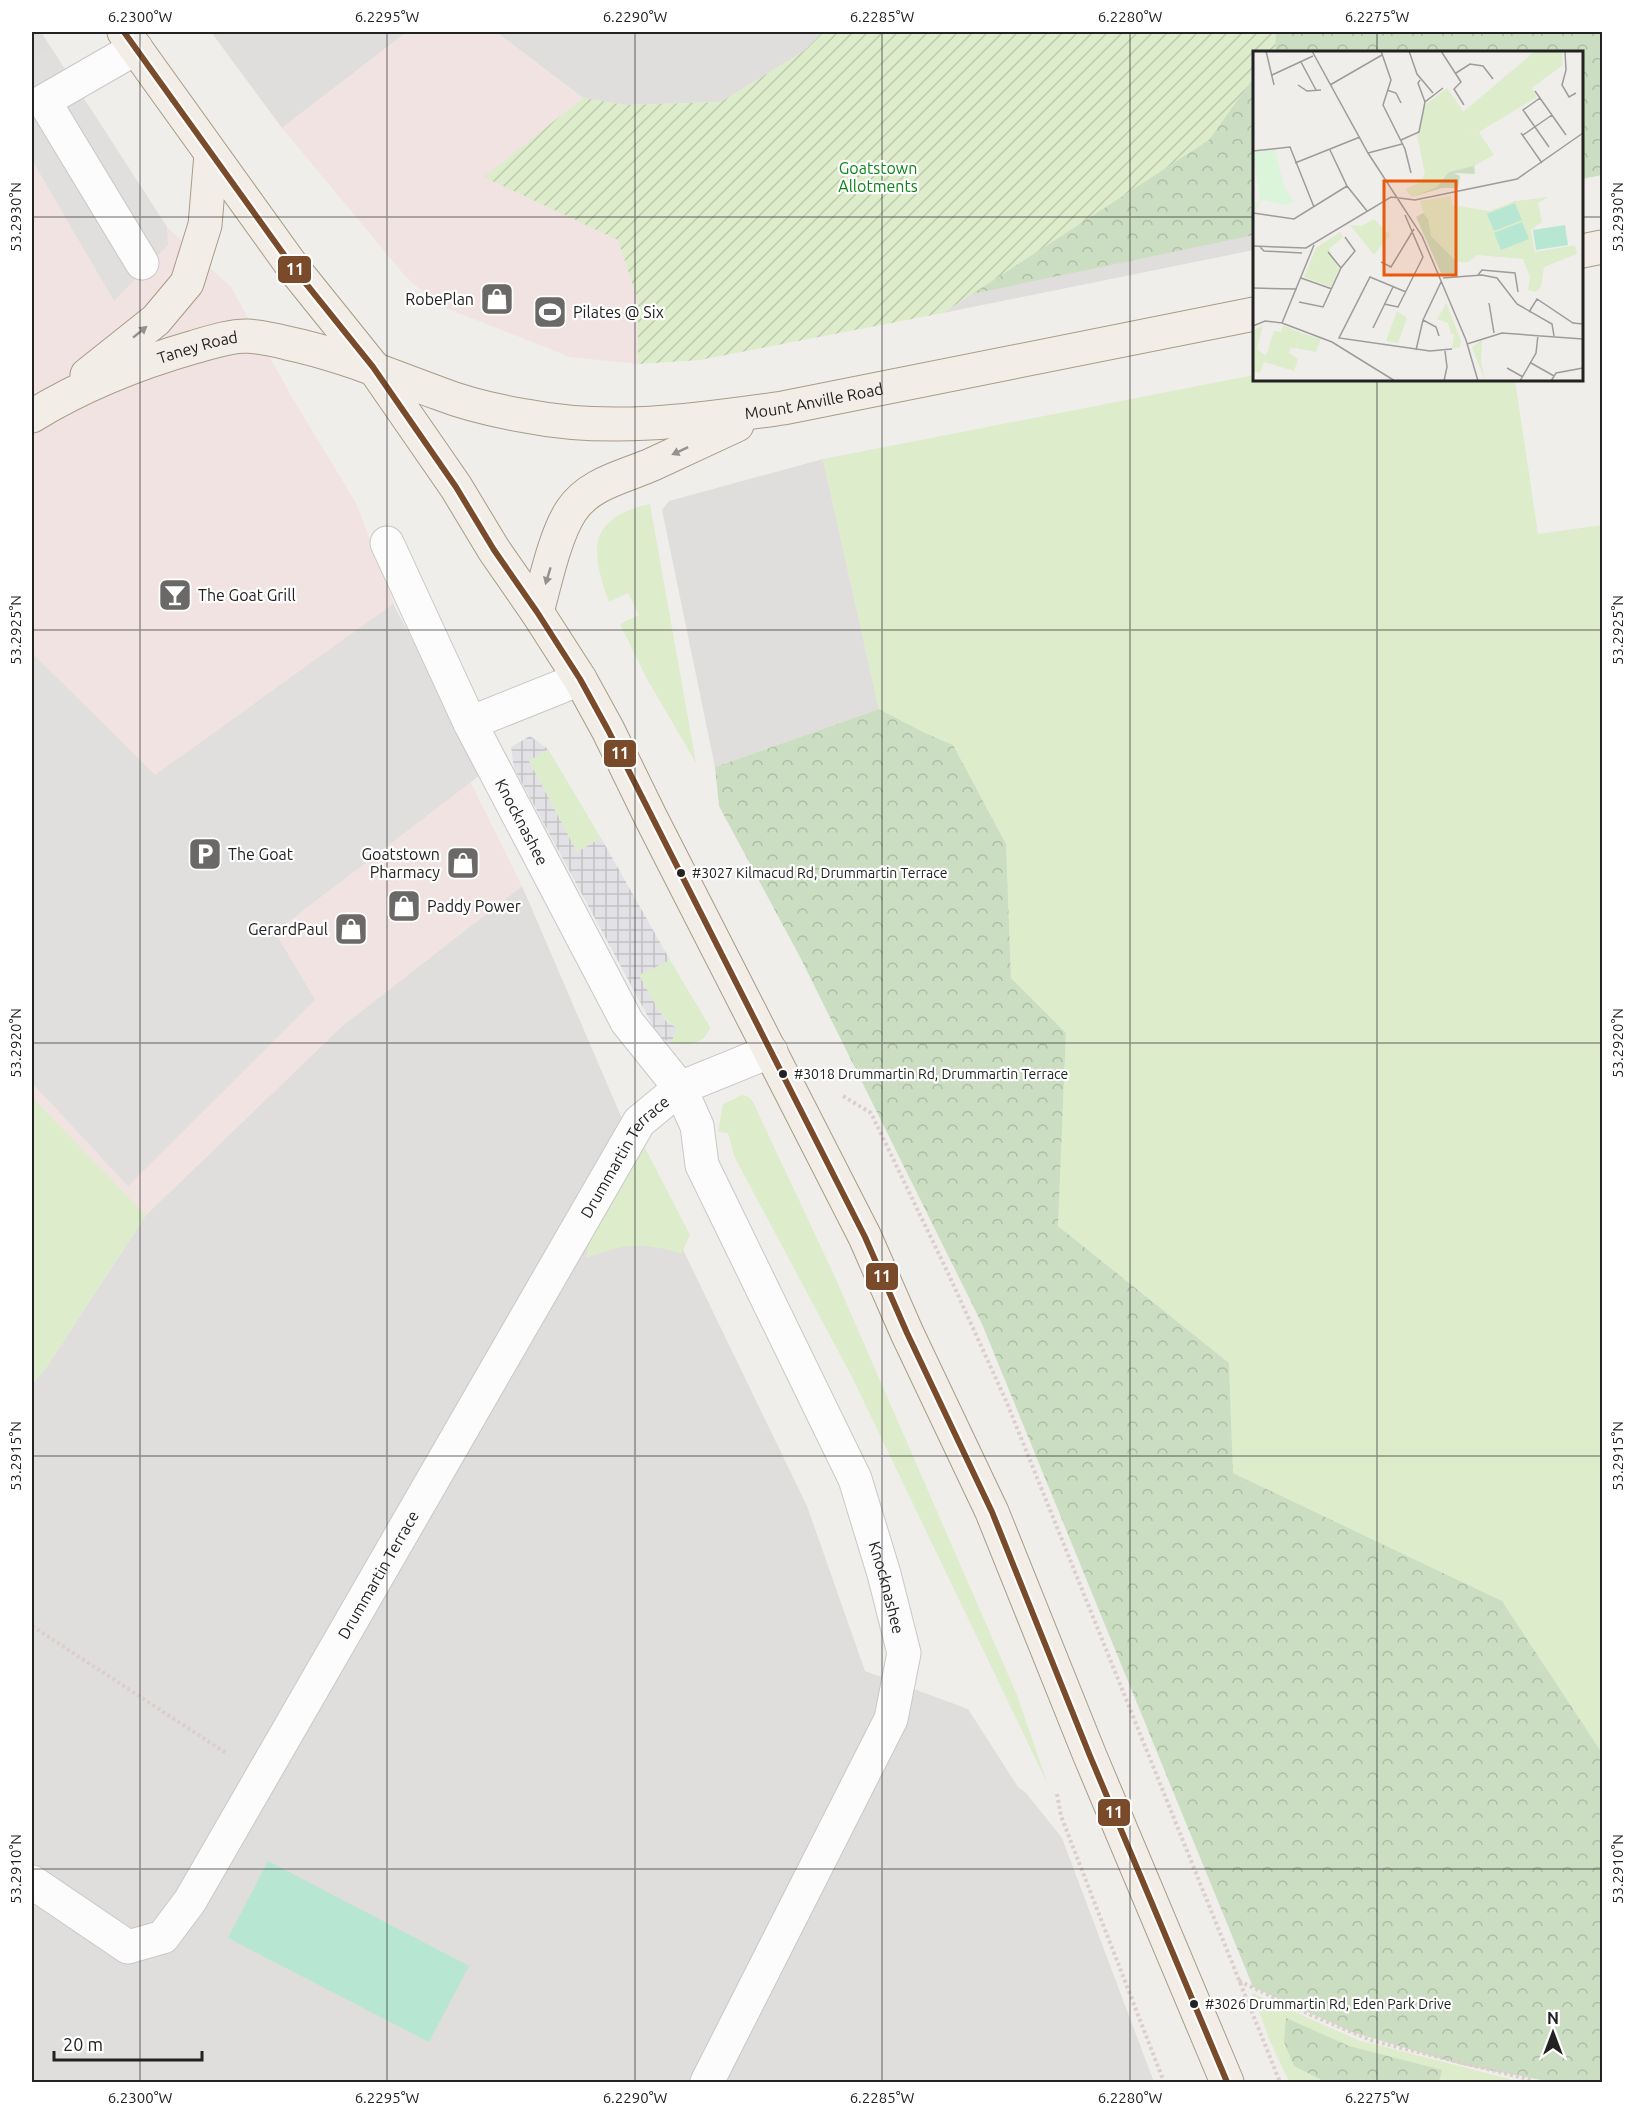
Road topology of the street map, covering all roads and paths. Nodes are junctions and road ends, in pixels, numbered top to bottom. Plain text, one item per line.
1 (130, 40) edge
2 (211, 154) junction
3 (1602, 247) edge
4 (1583, 251) edge
5 (142, 263) dead end
6 (1253, 314) edge
7 (373, 368) junction
8 (771, 410) junction
9 (38, 412) edge
10 (387, 543) dead end
11 (537, 612) junction
12 (580, 679) junction
13 (470, 723) junction
14 (771, 1051) junction
15 (680, 1088) junction
16 (845, 1097) dead end
17 (32, 1626) edge
18 (262, 1776) junction
19 (1061, 1816) dead end
20 (32, 1882) edge
21 (1239, 1980) junction
22 (1164, 2081) edge
23 (707, 2082) edge
24 (1157, 2082) edge
25 (1227, 2082) edge
26 (1280, 2082) edge
27 (1532, 2082) edge

1 - 2 main road
1 - 5 street
2 - 7 main road
9 -> 2 main road
3 - 4 main road
6 - 8 main road, Mount Anville Road
7 - 8 main road, Mount Anville Road
7 - 9 main road, Taney Road
7 - 11 main road
8 -> 11 main road
10 - 13 street, Knocknashee
11 - 12 main road
12 - 13 street
12 - 14 main road
13 - 15 street, Knocknashee
14 - 15 street
14 - 25 main road
15 - 18 street, Drummartin Terrace
15 - 23 street, Knocknashee
16 - 21 path
17 - 18 path
18 - 20 street, Drummartin Terrace
19 - 22 path
21 - 26 path
21 - 27 path
22 - 24 path

